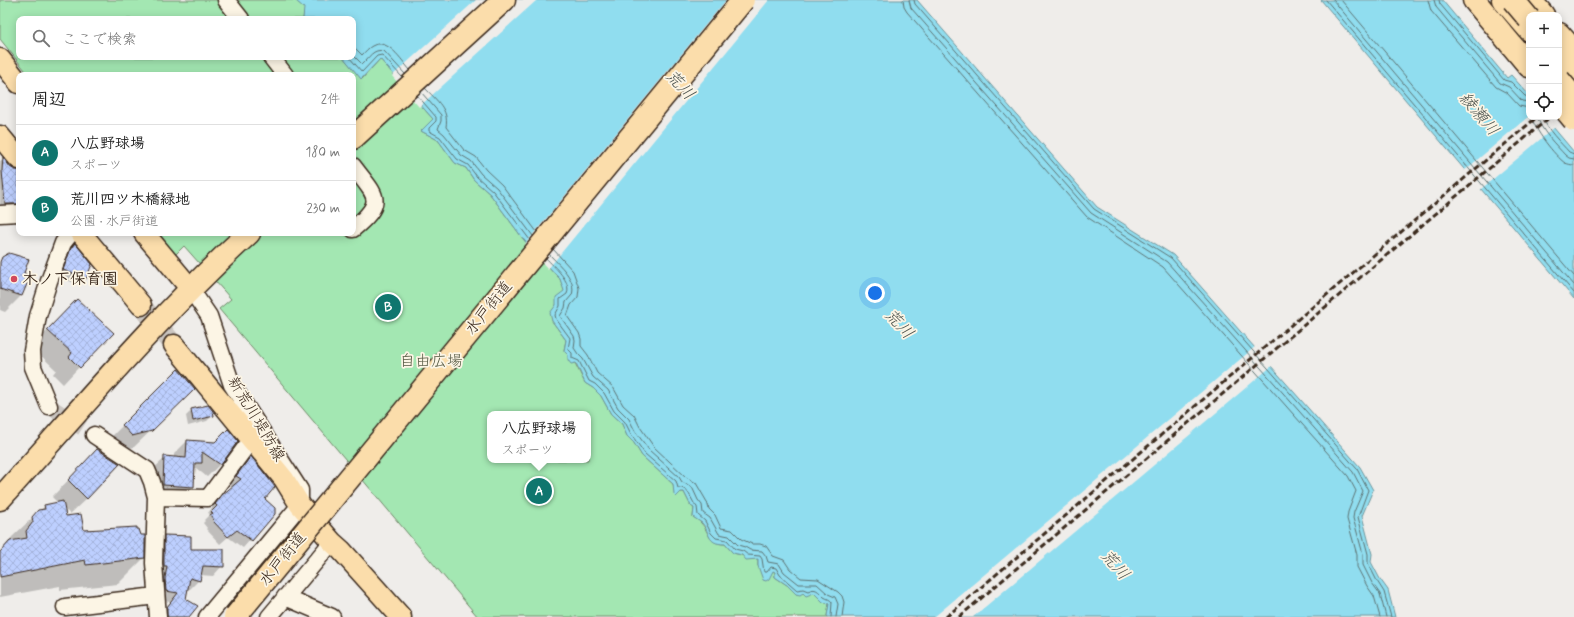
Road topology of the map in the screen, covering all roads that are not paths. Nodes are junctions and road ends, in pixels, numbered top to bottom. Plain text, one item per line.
1 (226, 0) edge
2 (504, 0) edge
3 (743, 0) edge
4 (1474, 0) edge
5 (1492, 0) edge
6 (1530, 0) edge
7 (1513, 5) edge
8 (1540, 12) edge
9 (239, 16) edge
10 (1526, 26) edge
11 (1562, 37) edge
12 (1526, 40) edge
13 (1574, 51) edge
14 (0, 59) edge
15 (1562, 59) edge
16 (272, 60) edge
17 (1526, 62) edge
18 (1562, 70) edge
19 (282, 72) edge
20 (1574, 73) edge
21 (16, 79) edge
22 (1562, 84) edge
23 (1574, 84) edge
24 (1574, 98) edge
25 (1562, 106) edge
26 (1574, 120) edge
27 (356, 135) edge
28 (1, 142) edge
29 (16, 156) edge
30 (356, 170) edge
31 (16, 213) edge
32 (0, 214) edge
33 (356, 226) edge
34 (64, 236) edge
35 (83, 236) edge
36 (147, 236) edge
37 (246, 236) edge
38 (190, 288) junction
39 (141, 305) tunnel mouth
40 (174, 345) tunnel mouth
41 (49, 406) tunnel mouth
42 (94, 435) tunnel mouth
43 (251, 440) junction
44 (156, 497) junction
45 (0, 499) edge
46 (300, 505) junction
47 (332, 542) junction
48 (156, 596) junction
49 (285, 597) junction
50 (65, 607) dead end
51 (158, 617) edge
52 (207, 617) edge
53 (235, 617) edge
54 (269, 617) edge
55 (332, 617) edge
56 (401, 617) edge
57 (417, 617) edge

1 - 9 street
2 - 27 highway
3 - 53 highway, 水戸街道, bridge
4 - 17 highway
5 - 12 highway
6 - 8 highway
7 - 10 main road
11 - 13 highway
14 - 21 main road
15 - 20 highway
16 - 19 street
18 - 23 main road
22 - 24 highway, bridge
25 - 26 highway, bridge
28 - 29 main road
30 - 33 street
31 - 32 street
34 - 41 street
35 - 39 main road
36 - 38 main road, 新荒川堤防線
37 - 38 highway
38 - 45 highway
38 - 46 street, 新荒川堤防線
40 - 43 main road, 新荒川堤防線
42 - 44 street
43 - 44 street
43 - 46 main road, 新荒川堤防線
44 - 48 street
46 - 47 main road, 新荒川堤防線
46 - 52 street
47 - 49 street
47 - 56 main road, 新荒川堤防線
47 - 57 main road
48 - 50 street
48 - 51 street
49 - 54 street
49 - 55 street

